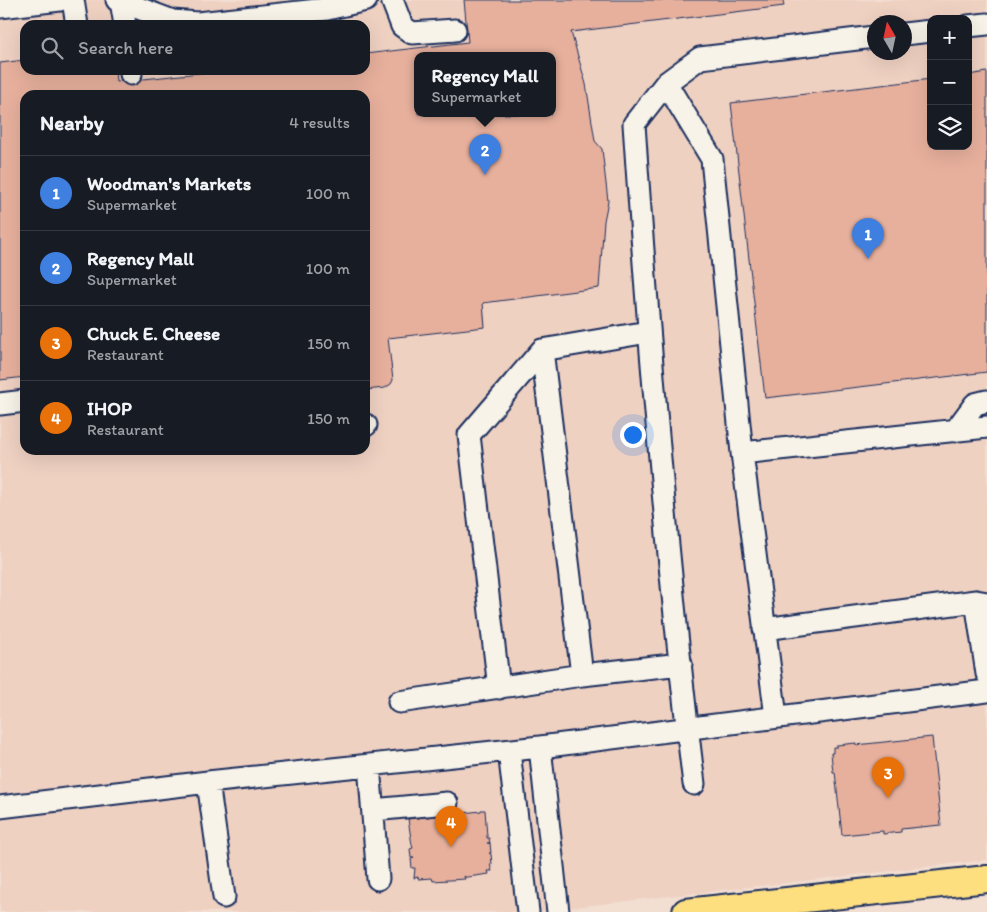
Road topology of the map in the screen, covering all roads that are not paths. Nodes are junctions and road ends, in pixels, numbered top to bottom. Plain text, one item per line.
1 (60, 0) edge
2 (73, 0) edge
3 (119, 0) edge
4 (366, 0) edge
5 (392, 0) edge
6 (0, 7) edge
7 (76, 20) edge
8 (123, 20) edge
9 (170, 20) edge
10 (235, 20) edge
11 (987, 24) edge
12 (972, 26) edge
13 (455, 30) dead end
14 (927, 31) edge
15 (912, 33) edge
16 (867, 38) edge
17 (666, 83) junction
18 (648, 332) junction
19 (542, 350) junction
20 (987, 401) edge
21 (20, 402) edge
22 (0, 404) edge
23 (987, 427) edge
24 (955, 431) junction
25 (742, 452) junction
26 (982, 602) edge
27 (764, 629) junction
28 (681, 664) junction
29 (987, 674) edge
30 (582, 675) junction
31 (498, 688) junction
32 (987, 691) edge
33 (399, 702) dead end
34 (776, 717) junction
35 (687, 729) junction
36 (540, 747) junction
37 (509, 751) junction
38 (369, 765) junction
39 (208, 782) junction
40 (694, 784) dead end
41 (447, 803) dead end
42 (0, 807) edge
43 (373, 810) junction
44 (378, 879) dead end
45 (987, 879) edge
46 (224, 897) dead end
47 (528, 912) edge
48 (558, 912) edge
49 (686, 912) edge

1 - 6 lane
2 - 7 lane
3 - 8 lane
3 - 9 lane
4 - 10 lane
5 - 13 lane
11 - 12 lane
14 - 15 lane
16 - 17 lane
17 - 18 lane
17 - 25 lane
18 - 19 lane
18 - 28 lane
19 - 30 lane
19 - 31 lane
20 - 24 lane
21 - 22 lane
23 - 24 lane
24 - 25 lane
25 - 27 lane
26 - 27 lane
26 - 29 lane
27 - 34 lane
28 - 30 lane
28 - 35 lane
30 - 31 lane
31 - 33 lane
32 - 34 lane
34 - 35 lane
35 - 36 lane
35 - 40 lane
36 - 37 lane
36 - 48 lane
37 - 38 lane
37 - 47 lane
38 - 39 lane
38 - 43 lane
39 - 42 lane
39 - 46 lane
41 - 43 lane
43 - 44 lane
45 - 49 main road

